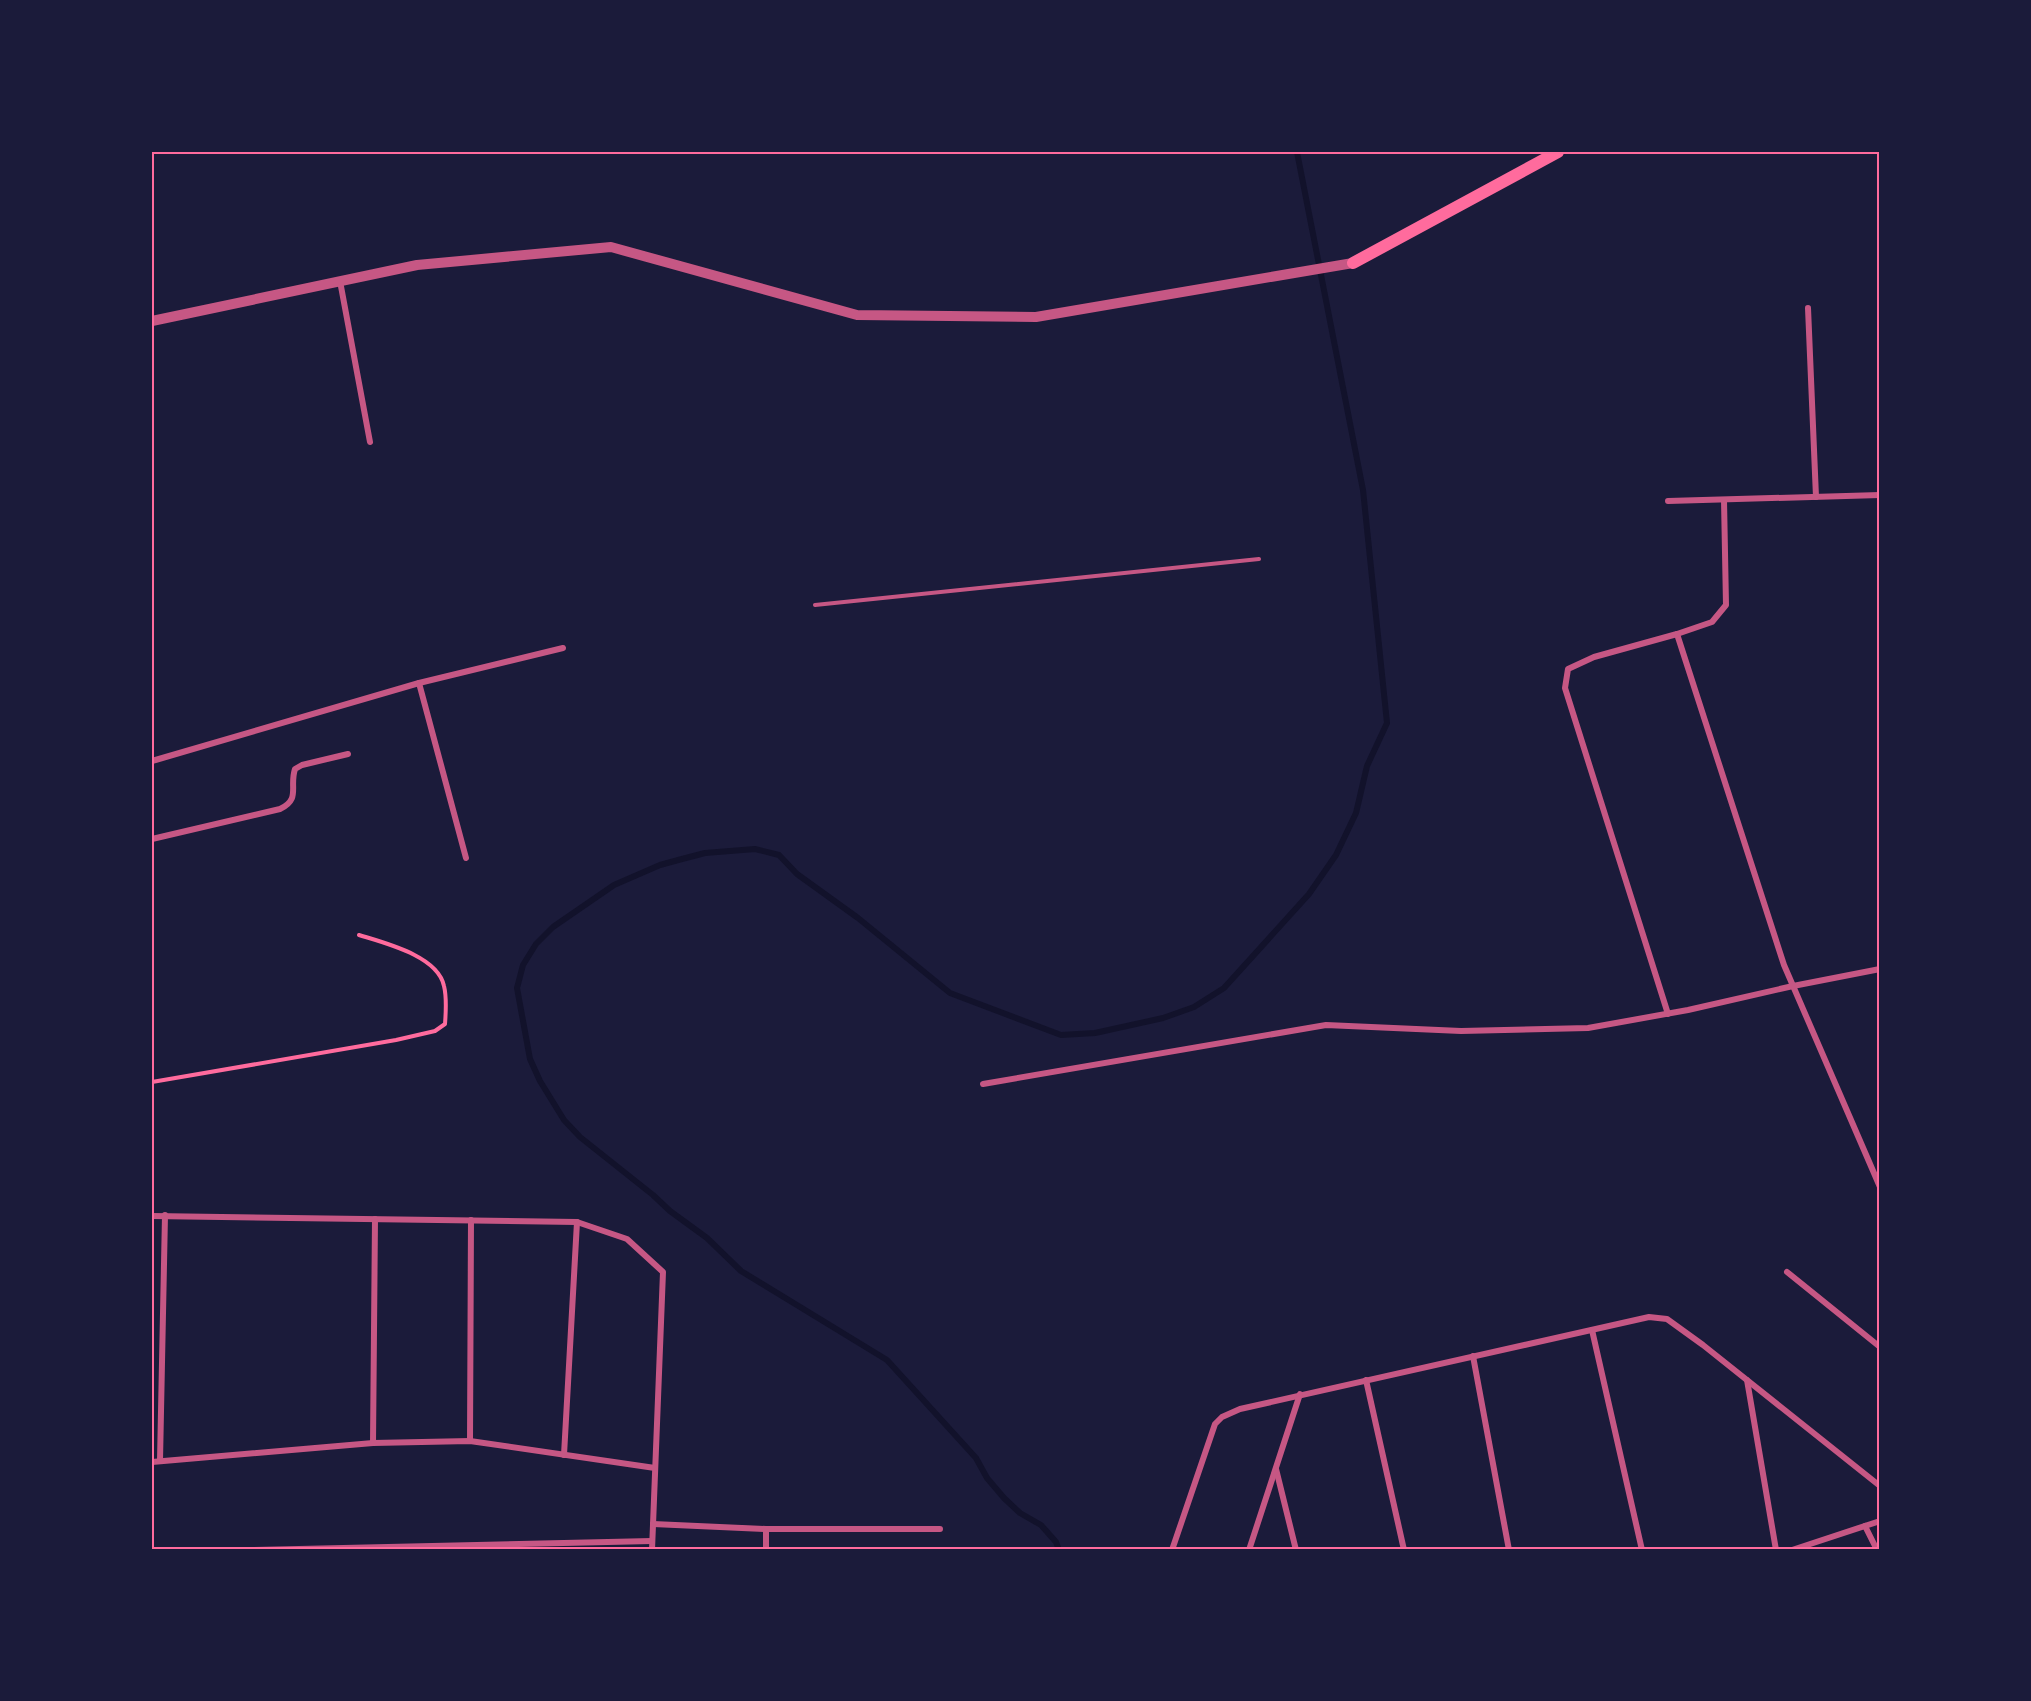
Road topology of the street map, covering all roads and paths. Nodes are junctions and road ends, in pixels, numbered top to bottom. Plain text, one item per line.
1 (1558, 152) edge
2 (1353, 263) joint
3 (340, 281) junction
4 (1808, 308) dead end
5 (152, 321) edge
6 (370, 442) dead end
7 (1880, 495) edge
8 (1816, 497) junction
9 (1724, 500) junction
10 (1668, 501) dead end
11 (1258, 559) dead end
12 (815, 605) dead end
13 (1677, 634) junction
14 (563, 648) dead end
15 (419, 683) junction
16 (348, 754) dead end
17 (152, 761) edge
18 (152, 839) edge
19 (466, 858) dead end
20 (359, 934) dead end
21 (1880, 969) edge
22 (1793, 986) junction
23 (1668, 1014) junction
24 (152, 1082) edge
25 (983, 1084) dead end
26 (1880, 1187) edge
27 (165, 1215) junction
28 (152, 1216) edge
29 (375, 1218) junction
30 (471, 1220) junction
31 (577, 1222) junction
32 (1787, 1272) dead end
33 (1592, 1330) junction
34 (1880, 1347) edge
35 (1473, 1356) junction
36 (1366, 1380) junction
37 (1747, 1380) junction
38 (1300, 1394) junction
39 (470, 1441) junction
40 (374, 1443) junction
41 (564, 1455) junction
42 (160, 1461) junction
43 (152, 1462) edge
44 (655, 1468) junction
45 (1276, 1468) junction
46 (1880, 1486) edge
47 (1880, 1521) edge
48 (653, 1524) junction
49 (1864, 1526) junction
50 (766, 1529) junction
51 (940, 1529) dead end
52 (652, 1541) junction
53 (489, 1547) edge
54 (345, 1549) edge
55 (254, 1550) edge
56 (652, 1550) edge
57 (766, 1550) edge
58 (1172, 1550) edge
59 (1249, 1550) edge
60 (1296, 1550) edge
61 (1404, 1550) edge
62 (1509, 1550) edge
63 (1642, 1550) edge
64 (1776, 1550) edge
65 (1792, 1550) edge
66 (1877, 1550) edge

1 - 2 main road
2 - 3 street
3 - 5 street
3 - 6 street
4 - 8 street
7 - 8 street
8 - 9 street
9 - 10 street
9 - 13 street
11 - 12 lane
13 - 22 street
13 - 23 street
14 - 15 street
15 - 17 street
15 - 19 street
16 - 18 street
20 - 24 path
21 - 22 street
22 - 23 street
22 - 26 street
23 - 25 street
27 - 28 street
27 - 29 street
27 - 42 street
29 - 30 street
29 - 40 street
30 - 31 street
30 - 39 street
31 - 41 street
31 - 44 street
32 - 34 street
33 - 35 street
33 - 37 street
33 - 63 street
35 - 36 street
35 - 62 street
36 - 38 street
36 - 61 street
37 - 46 street
37 - 64 street
38 - 45 street
38 - 58 street
39 - 40 street
39 - 41 street
40 - 42 street
41 - 44 street
42 - 43 street
44 - 48 street
45 - 59 street
45 - 60 street
47 - 49 street
48 - 50 street
48 - 52 street
49 - 65 street
49 - 66 street
50 - 51 street
50 - 57 street
52 - 53 street
52 - 56 street
53 - 54 street
54 - 55 street

